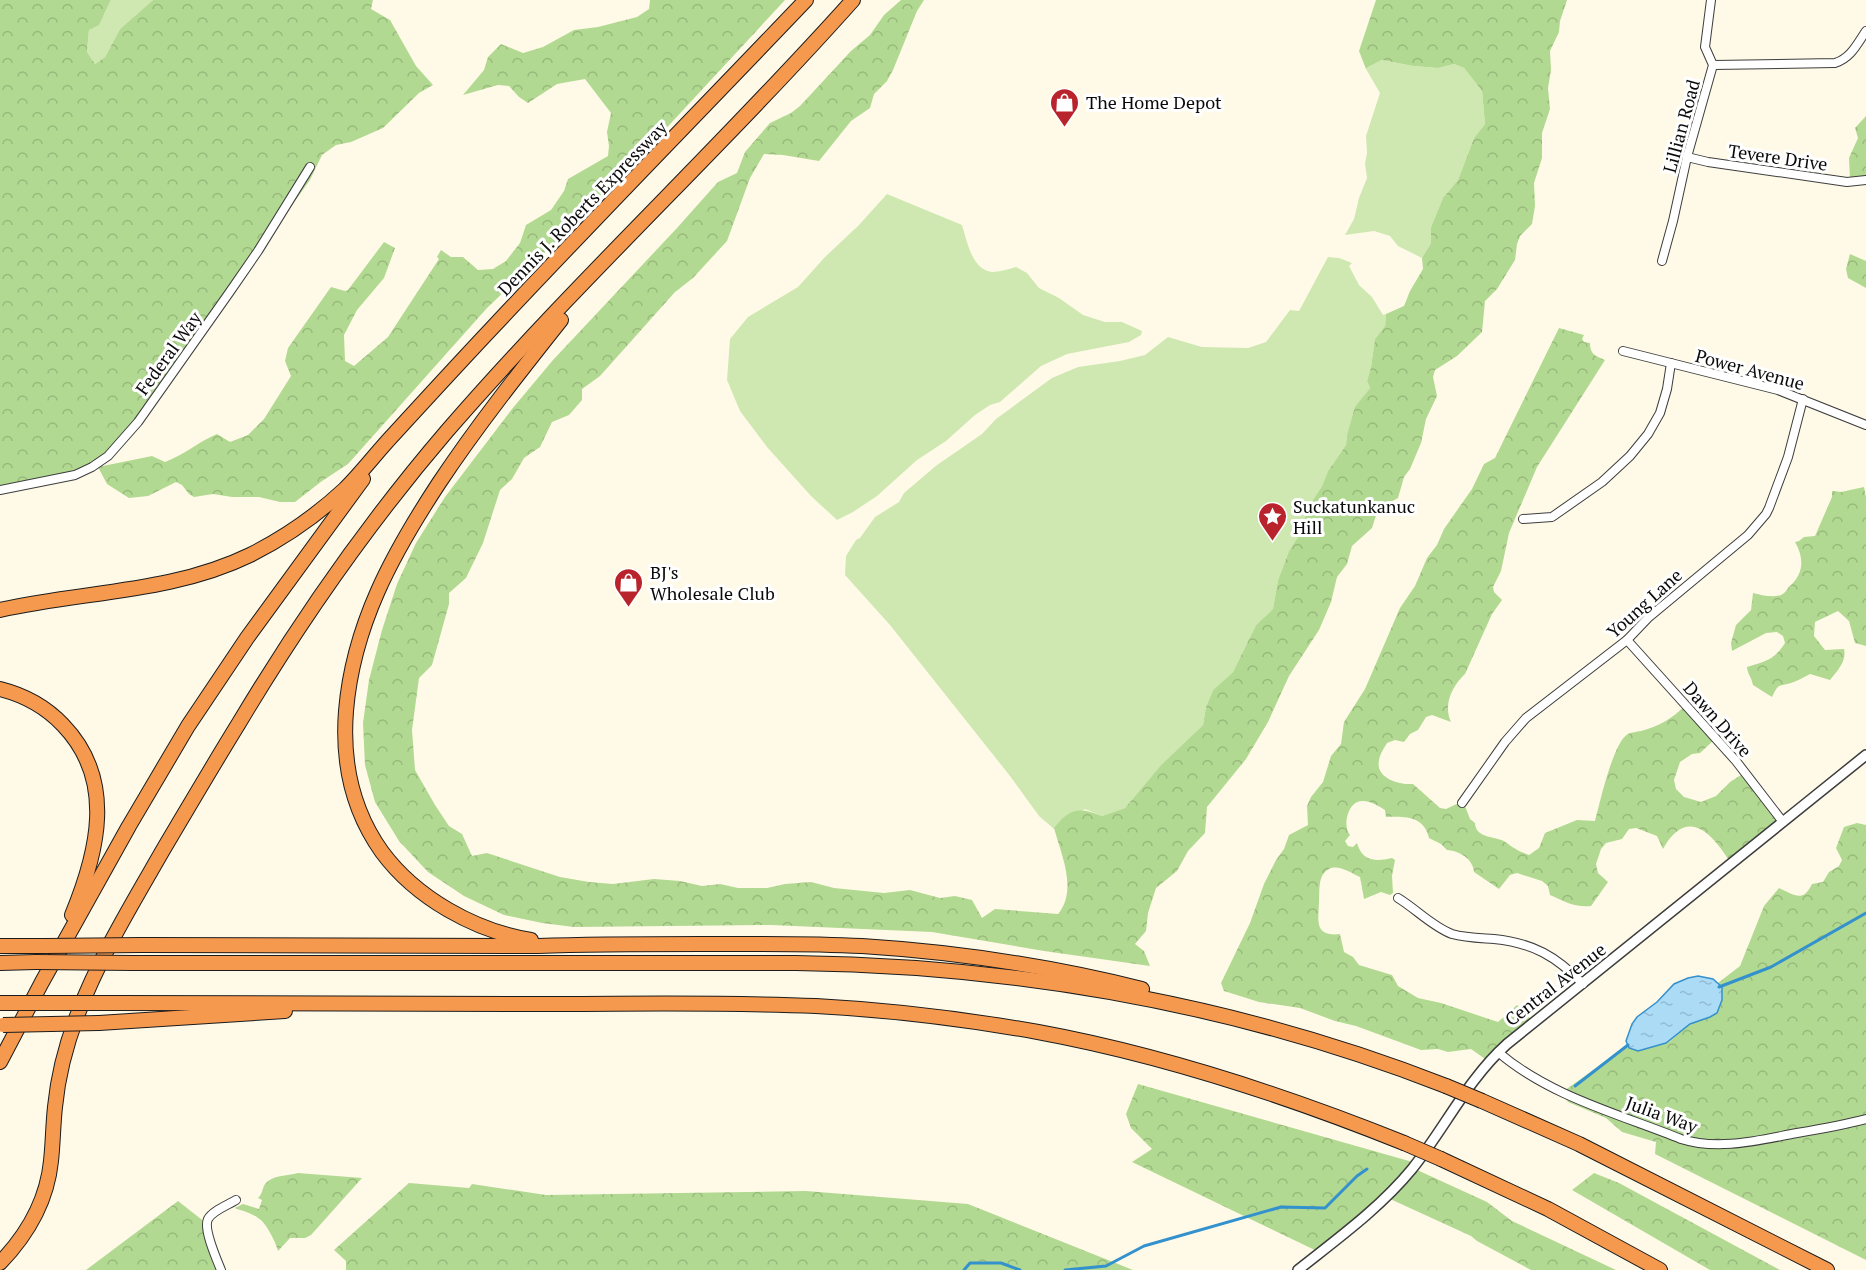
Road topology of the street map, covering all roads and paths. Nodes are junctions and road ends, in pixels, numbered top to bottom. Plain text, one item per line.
1 (801, 0) edge
2 (806, 0) edge
3 (853, 0) edge
4 (861, 0) edge
5 (1711, 0) edge
6 (1866, 31) edge
7 (824, 33) junction
8 (762, 45) junction
9 (1713, 65) junction
10 (1687, 157) junction
11 (310, 167) dead end
12 (1866, 180) edge
13 (610, 256) junction
14 (1662, 261) dead end
15 (1623, 351) dead end
16 (1671, 363) junction
17 (1803, 399) junction
18 (1866, 425) edge
19 (387, 442) junction
20 (0, 490) edge
21 (1523, 519) dead end
22 (0, 610) edge
23 (1627, 640) junction
24 (0, 689) edge
25 (1866, 755) edge
26 (1462, 802) dead end
27 (1783, 822) junction
28 (1398, 898) dead end
29 (593, 944) junction
30 (4, 945) edge
31 (0, 963) edge
32 (42, 982) junction
33 (1582, 984) junction
34 (0, 1003) edge
35 (374, 1003) junction
36 (2, 1025) edge
37 (1273, 1028) junction
38 (1498, 1052) junction
39 (0, 1062) edge
40 (1866, 1119) edge
41 (236, 1200) dead end
42 (0, 1263) edge
43 (221, 1270) edge
44 (1298, 1270) edge
45 (1660, 1270) edge
46 (1827, 1270) edge

1 - 8 highway
2 - 8 highway, Dennis J. Roberts Expressway
3 - 7 highway
4 - 7 highway
5 - 9 street, Lillian Road
6 - 9 street
7 - 13 highway
8 - 19 highway, Dennis J. Roberts Expressway
9 - 10 street, Lillian Road
10 - 12 street, Tevere Drive
10 - 14 street, Lillian Road
11 - 20 street, Federal Way
13 - 29 highway
13 - 42 highway
15 - 16 street, Power Avenue
16 - 17 street, Power Avenue
16 - 21 street
17 - 18 street, Power Avenue
17 - 23 street, Young Lane
19 - 22 highway
19 - 32 highway
23 - 26 street, Young Lane
23 - 27 street, Dawn Drive
24 - 32 highway
25 - 27 street, Central Avenue
27 - 33 street, Central Avenue
28 - 33 street
29 - 30 highway, bridge
29 - 37 highway
31 - 37 highway, bridge
32 - 39 highway
33 - 38 street, Central Avenue
34 - 35 highway, bridge
35 - 36 highway, bridge
35 - 45 highway, bridge
37 - 46 highway, bridge
38 - 40 street, Julia Way
38 - 44 street, Central Avenue
41 - 43 street

